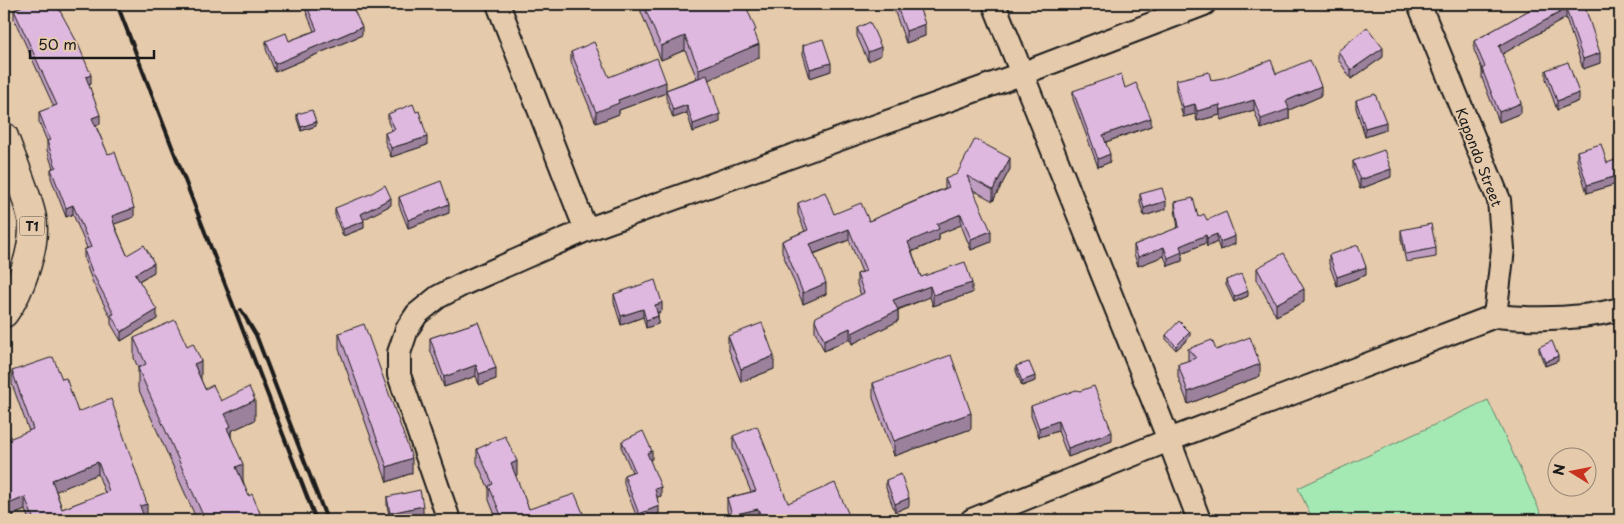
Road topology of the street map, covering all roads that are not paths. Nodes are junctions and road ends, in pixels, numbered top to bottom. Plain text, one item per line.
1 (498, 4) edge
2 (994, 4) edge
3 (1204, 4) edge
4 (1419, 4) edge
5 (1020, 74) junction
6 (4, 137) edge
7 (586, 230) junction
8 (1620, 309) edge
9 (4, 313) edge
10 (1495, 316) junction
11 (1169, 440) junction
12 (449, 520) edge
13 (972, 520) edge
14 (1199, 520) edge

1 - 7 street
2 - 5 street
3 - 5 street
4 - 10 street, Kapondo Street
5 - 7 street
5 - 11 street
6 - 9 highway, T1
7 - 12 street
8 - 10 street
10 - 11 street
11 - 13 street
11 - 14 street

